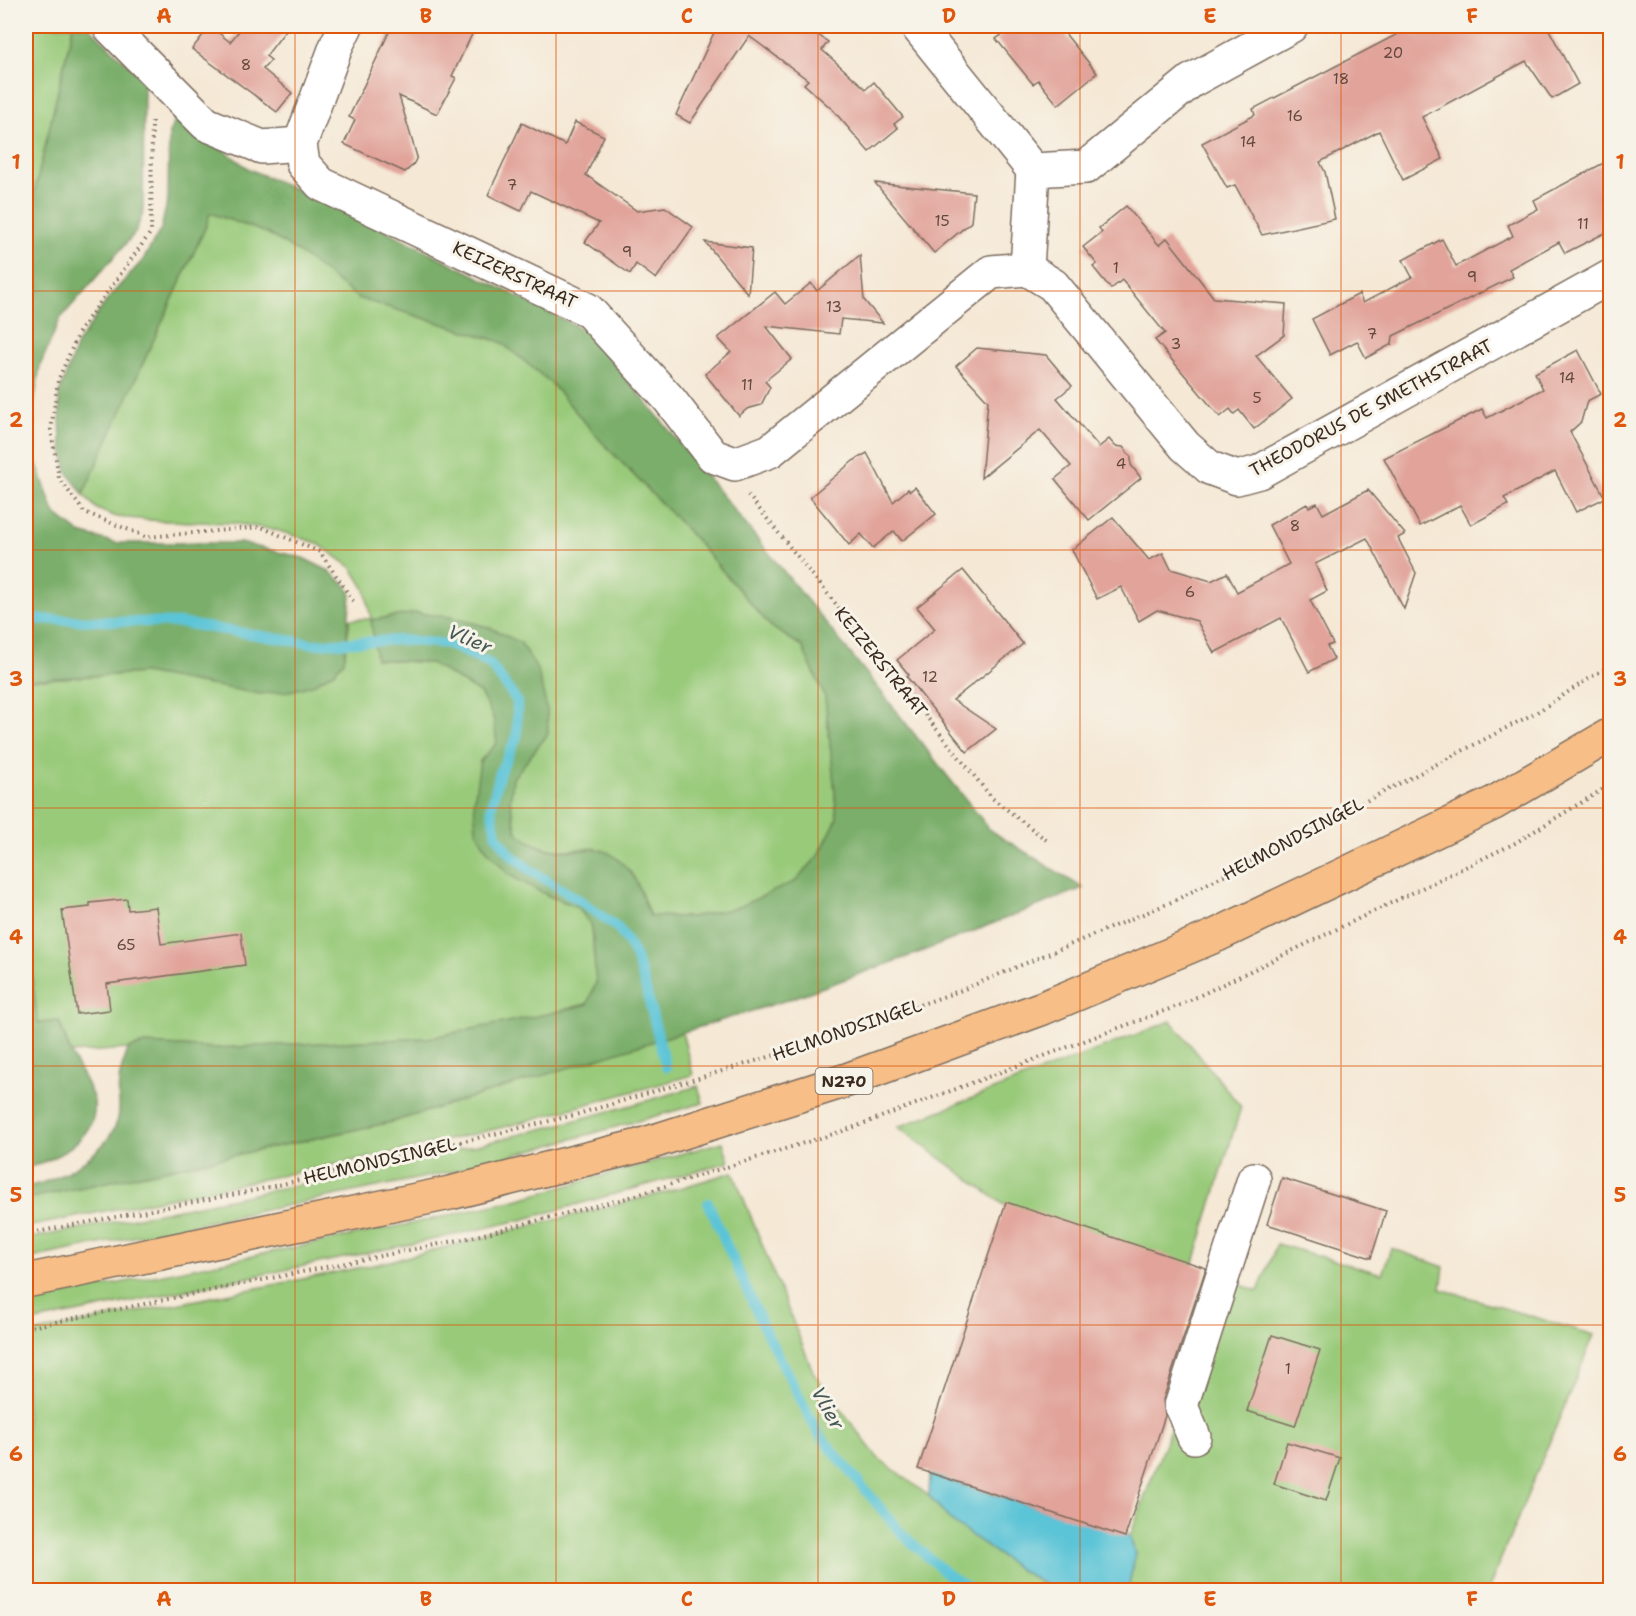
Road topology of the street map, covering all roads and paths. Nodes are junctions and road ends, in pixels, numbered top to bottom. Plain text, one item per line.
1 (109, 26) edge
2 (346, 26) edge
3 (917, 26) edge
4 (1291, 26) edge
5 (160, 79) junction
6 (300, 144) junction
7 (1033, 170) junction
8 (1027, 269) junction
9 (1611, 277) edge
10 (735, 464) junction
11 (355, 604) dead end
12 (1611, 665) edge
13 (1611, 735) edge
14 (1049, 842) dead end
15 (1254, 1179) dead end
16 (26, 1234) edge
17 (26, 1281) edge
18 (1194, 1437) dead end

1 - 5 street
2 - 6 street
3 - 7 street
4 - 7 street
5 - 6 street
5 - 11 path
6 - 10 street, KEIZERSTRAAT
7 - 8 street
8 - 9 street, THEODORUS DE SMETHSTRAAT
8 - 10 street
10 - 14 path, KEIZERSTRAAT
12 - 16 path, HELMONDSINGEL
13 - 17 main road, N270
15 - 18 street

